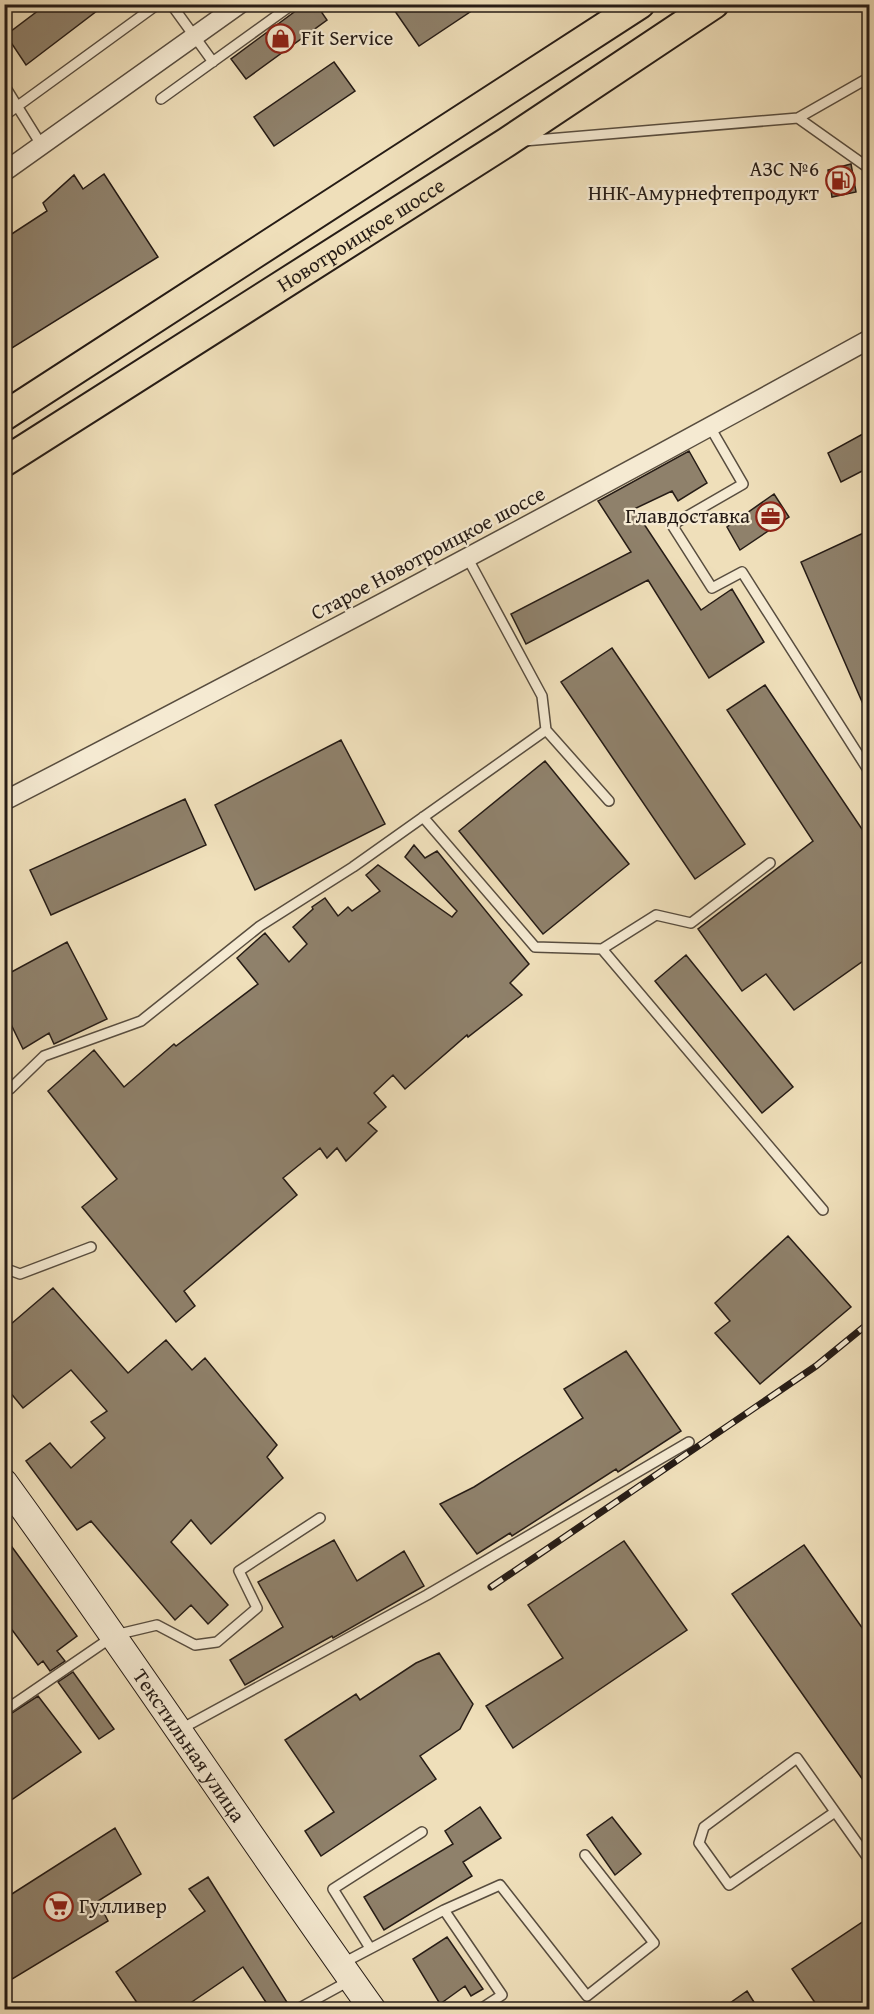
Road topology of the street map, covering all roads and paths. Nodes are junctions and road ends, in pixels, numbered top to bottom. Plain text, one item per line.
1 (158, 4) edge
2 (171, 4) edge
3 (240, 4) edge
4 (293, 4) edge
5 (640, 4) edge
6 (714, 4) edge
7 (196, 37) junction
8 (213, 62) junction
9 (870, 77) edge
10 (4, 85) edge
11 (161, 99) dead end
12 (18, 106) junction
13 (4, 116) edge
14 (798, 118) junction
15 (507, 142) junction
16 (42, 146) junction
17 (870, 169) edge
18 (4, 171) edge
19 (870, 339) edge
20 (4, 416) edge
21 (710, 427) junction
22 (4, 462) edge
23 (467, 557) junction
24 (546, 730) junction
25 (870, 773) edge
26 (4, 801) edge
27 (609, 801) dead end
28 (423, 817) junction
29 (770, 863) dead end
30 (602, 949) junction
31 (4, 1090) edge
32 (823, 1210) dead end
33 (92, 1247) dead end
34 (4, 1268) edge
35 (689, 1442) dead end
36 (4, 1482) edge
37 (320, 1518) dead end
38 (115, 1635) junction
39 (4, 1711) edge
40 (178, 1730) junction
41 (835, 1812) junction
42 (422, 1832) dead end
43 (585, 1855) dead end
44 (870, 1861) edge
45 (444, 1910) junction
46 (370, 1948) junction
47 (346, 1972) junction
48 (296, 2010) edge
49 (373, 2010) edge
50 (478, 2010) edge

1 - 12 lane
2 - 7 lane
3 - 7 street
4 - 8 lane
5 - 20 main road, Новотроицкое шоссе
6 - 15 main road, Новотроицкое шоссе
7 - 8 lane
7 - 16 street
8 - 11 lane
9 - 14 lane
10 - 12 lane
12 - 13 lane
12 - 16 lane
14 - 15 lane
14 - 17 lane
15 - 22 main road, Новотроицкое шоссе
16 - 18 street
19 - 21 street, Старое Новотроицкое шоссе
21 - 23 street, Старое Новотроицкое шоссе
21 - 25 lane
23 - 24 lane
23 - 26 street, Старое Новотроицкое шоссе
24 - 27 lane
24 - 28 lane
28 - 30 lane
28 - 31 lane
29 - 30 lane
30 - 32 lane
33 - 34 lane
35 - 40 lane
36 - 38 main road, Текстильная улица
37 - 38 lane
38 - 39 lane
38 - 40 main road, Текстильная улица
40 - 47 main road, Текстильная улица
41 - 41 lane
41 - 44 lane
42 - 46 lane
43 - 45 lane
45 - 46 lane
45 - 50 lane
46 - 47 lane
47 - 48 lane
47 - 49 main road, Текстильная улица

